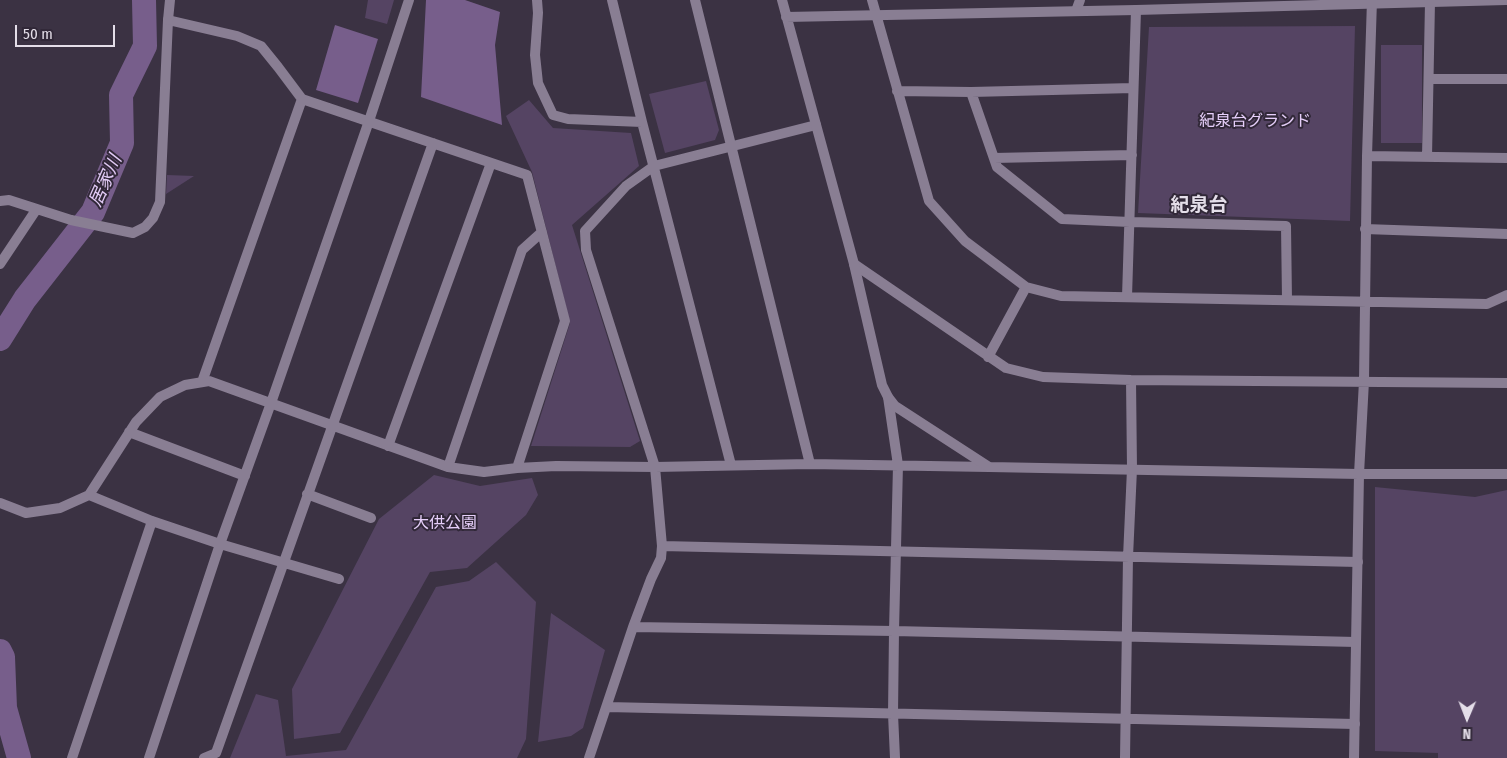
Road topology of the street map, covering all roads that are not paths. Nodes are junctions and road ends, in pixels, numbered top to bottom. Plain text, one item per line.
1 (170, 0) edge
2 (409, 0) edge
3 (537, 0) edge
4 (612, 0) edge
5 (695, 0) edge
6 (782, 0) edge
7 (872, 0) edge
8 (1080, 0) edge
9 (1506, 0) edge
10 (1372, 2) edge
11 (1430, 2) junction
12 (1256, 4) edge
13 (1136, 10) junction
14 (1076, 11) junction
15 (876, 14) junction
16 (786, 17) junction
17 (168, 20) junction
18 (1428, 79) junction
19 (1507, 79) edge
20 (1134, 88) junction
21 (897, 91) junction
22 (971, 92) junction
23 (302, 99) junction
24 (370, 121) junction
25 (642, 122) junction
26 (816, 125) junction
27 (433, 143) junction
28 (731, 147) junction
29 (1132, 155) junction
30 (1367, 156) junction
31 (1427, 157) junction
32 (994, 158) junction
33 (1507, 158) edge
34 (491, 163) junction
35 (654, 166) junction
36 (0, 201) edge
37 (36, 210) junction
38 (1130, 222) junction
39 (1365, 229) junction
40 (542, 232) junction
41 (1507, 234) edge
42 (0, 264) edge
43 (854, 264) junction
44 (1026, 288) junction
45 (1507, 295) edge
46 (1127, 297) junction
47 (1286, 300) junction
48 (1364, 301) junction
49 (988, 357) junction
50 (1131, 380) junction
51 (1364, 381) junction
52 (202, 382) junction
53 (1507, 383) edge
54 (888, 397) junction
55 (271, 403) junction
56 (332, 426) junction
57 (129, 432) junction
58 (388, 446) junction
59 (810, 464) junction
60 (448, 466) junction
61 (731, 466) junction
62 (898, 466) junction
63 (989, 467) junction
64 (517, 468) junction
65 (655, 468) junction
66 (1132, 469) junction
67 (1359, 474) junction
68 (1507, 474) edge
69 (245, 476) junction
70 (307, 494) junction
71 (89, 495) junction
72 (0, 503) edge
73 (371, 518) dead end
74 (152, 521) junction
75 (220, 544) junction
76 (662, 546) junction
77 (896, 551) junction
78 (1128, 557) junction
79 (283, 562) junction
80 (1358, 562) junction
81 (339, 579) dead end
82 (633, 627) junction
83 (894, 630) junction
84 (1127, 636) junction
85 (1356, 642) junction
86 (607, 707) junction
87 (893, 714) junction
88 (1127, 718) junction
89 (1355, 724) junction
90 (72, 758) edge
91 (149, 758) edge
92 (204, 758) edge
93 (589, 758) edge
94 (895, 758) edge
95 (1125, 758) edge
96 (1354, 758) edge

1 - 17 street
2 - 24 street
3 - 25 street
4 - 25 street
5 - 28 street
6 - 16 street
7 - 15 street
8 - 14 street
9 - 11 street
10 - 11 street
10 - 12 street
10 - 30 street
11 - 18 street
12 - 13 street
13 - 14 street
13 - 20 street
14 - 15 street
15 - 16 street
15 - 21 street
16 - 26 street
17 - 23 street
17 - 37 street
18 - 19 street
18 - 31 street
20 - 22 street
20 - 29 street
21 - 22 street
21 - 44 street
22 - 32 street
23 - 24 street
23 - 52 street
24 - 27 street
24 - 55 street
25 - 35 street
26 - 28 street
26 - 43 street
27 - 34 street
27 - 56 street
28 - 35 street
28 - 59 street
29 - 32 street
29 - 38 street
30 - 31 street
30 - 39 street
31 - 33 street
32 - 38 street
34 - 40 street
34 - 58 street
35 - 61 street
35 - 65 street
36 - 37 street
37 - 42 street
38 - 46 street
38 - 47 street
39 - 41 street
39 - 48 street
40 - 60 street
40 - 64 street
43 - 49 street
43 - 54 street
44 - 46 street
44 - 49 street
45 - 48 street
46 - 47 street
47 - 48 street
48 - 51 street
49 - 50 street
50 - 51 street
50 - 66 street
51 - 53 street
51 - 67 street
52 - 55 street
52 - 57 street
54 - 62 street
54 - 63 street
55 - 56 street
55 - 69 street
56 - 58 street
56 - 70 street
57 - 69 street
57 - 71 street
58 - 60 street
59 - 61 street
59 - 62 street
60 - 64 street
61 - 65 street
62 - 63 street
62 - 77 street
63 - 66 street
64 - 65 street
65 - 76 street
66 - 67 street
66 - 78 street
67 - 68 street
67 - 80 street
69 - 75 street
70 - 73 street
70 - 79 street
71 - 72 street
71 - 74 street
74 - 75 street
74 - 90 street
75 - 79 street
75 - 91 street
76 - 77 street
76 - 82 street
77 - 78 street
77 - 83 street
78 - 80 street
78 - 84 street
79 - 81 street
79 - 92 street
80 - 85 street
82 - 83 street
82 - 86 street
83 - 84 street
83 - 87 street
84 - 85 street
84 - 88 street
85 - 89 street
86 - 87 street
86 - 93 street
87 - 88 street
87 - 94 street
88 - 89 street
88 - 95 street
89 - 96 street

